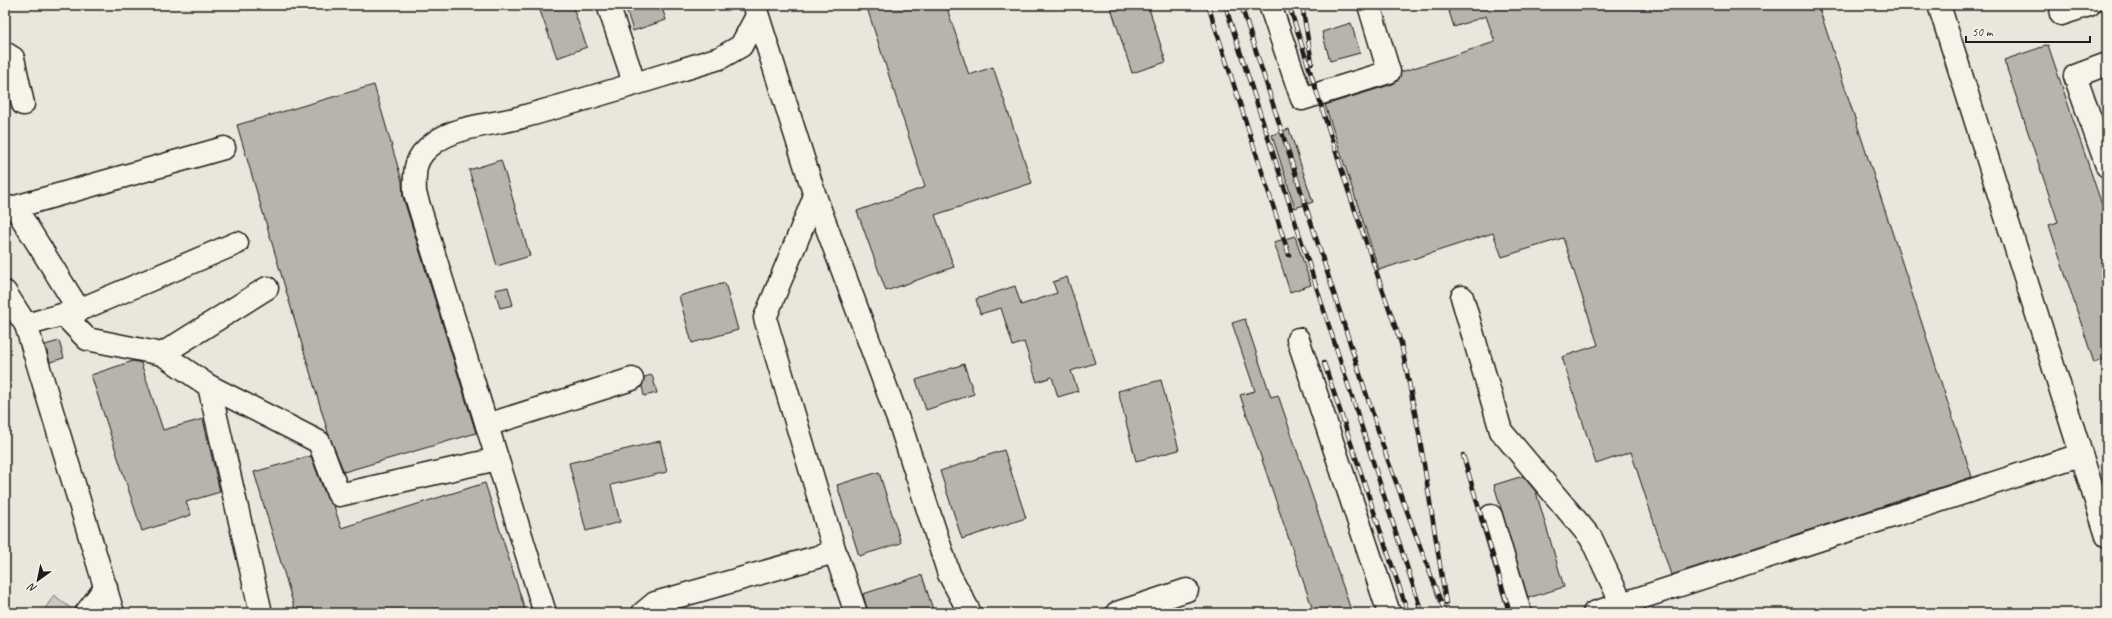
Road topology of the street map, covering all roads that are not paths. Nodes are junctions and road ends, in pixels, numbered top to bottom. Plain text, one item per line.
1 (608, 5) edge
2 (1270, 5) edge
3 (1369, 5) edge
4 (1939, 5) edge
5 (2089, 5) edge
6 (756, 11) edge
7 (2061, 14) dead end
8 (5, 53) edge
9 (2107, 64) edge
10 (633, 84) junction
11 (23, 104) dead end
12 (224, 148) dead end
13 (2107, 166) edge
14 (815, 196) junction
15 (237, 243) dead end
16 (267, 288) dead end
17 (5, 292) edge
18 (1462, 297) dead end
19 (71, 313) junction
20 (26, 325) junction
21 (1298, 339) dead end
22 (162, 354) junction
23 (632, 379) dead end
24 (209, 386) junction
25 (487, 425) junction
26 (2080, 455) junction
27 (497, 459) junction
28 (1491, 516) dead end
29 (2107, 536) edge
30 (835, 552) junction
31 (106, 587) junction
32 (1187, 590) dead end
33 (1625, 608) edge
34 (86, 613) edge
35 (114, 613) edge
36 (261, 613) edge
37 (545, 613) edge
38 (643, 613) edge
39 (856, 613) edge
40 (970, 613) edge
41 (1117, 613) edge
42 (1389, 613) edge
43 (1520, 613) edge
44 (1594, 613) edge

1 - 10 lane
2 - 3 lane
4 - 26 lane
5 - 7 lane
6 - 10 lane
6 - 14 lane
8 - 11 lane
9 - 13 lane
10 - 25 lane
12 - 19 lane
14 - 30 lane
14 - 40 lane
15 - 19 lane
16 - 22 lane
17 - 20 lane
18 - 33 lane
19 - 20 lane
19 - 22 lane
20 - 31 lane
21 - 42 lane
22 - 24 lane
23 - 25 lane
24 - 27 lane
24 - 36 lane
25 - 27 lane
26 - 29 lane
26 - 33 lane
27 - 37 lane
28 - 43 lane
30 - 38 lane
30 - 39 lane
31 - 34 lane
31 - 35 lane
32 - 41 lane
33 - 44 lane

